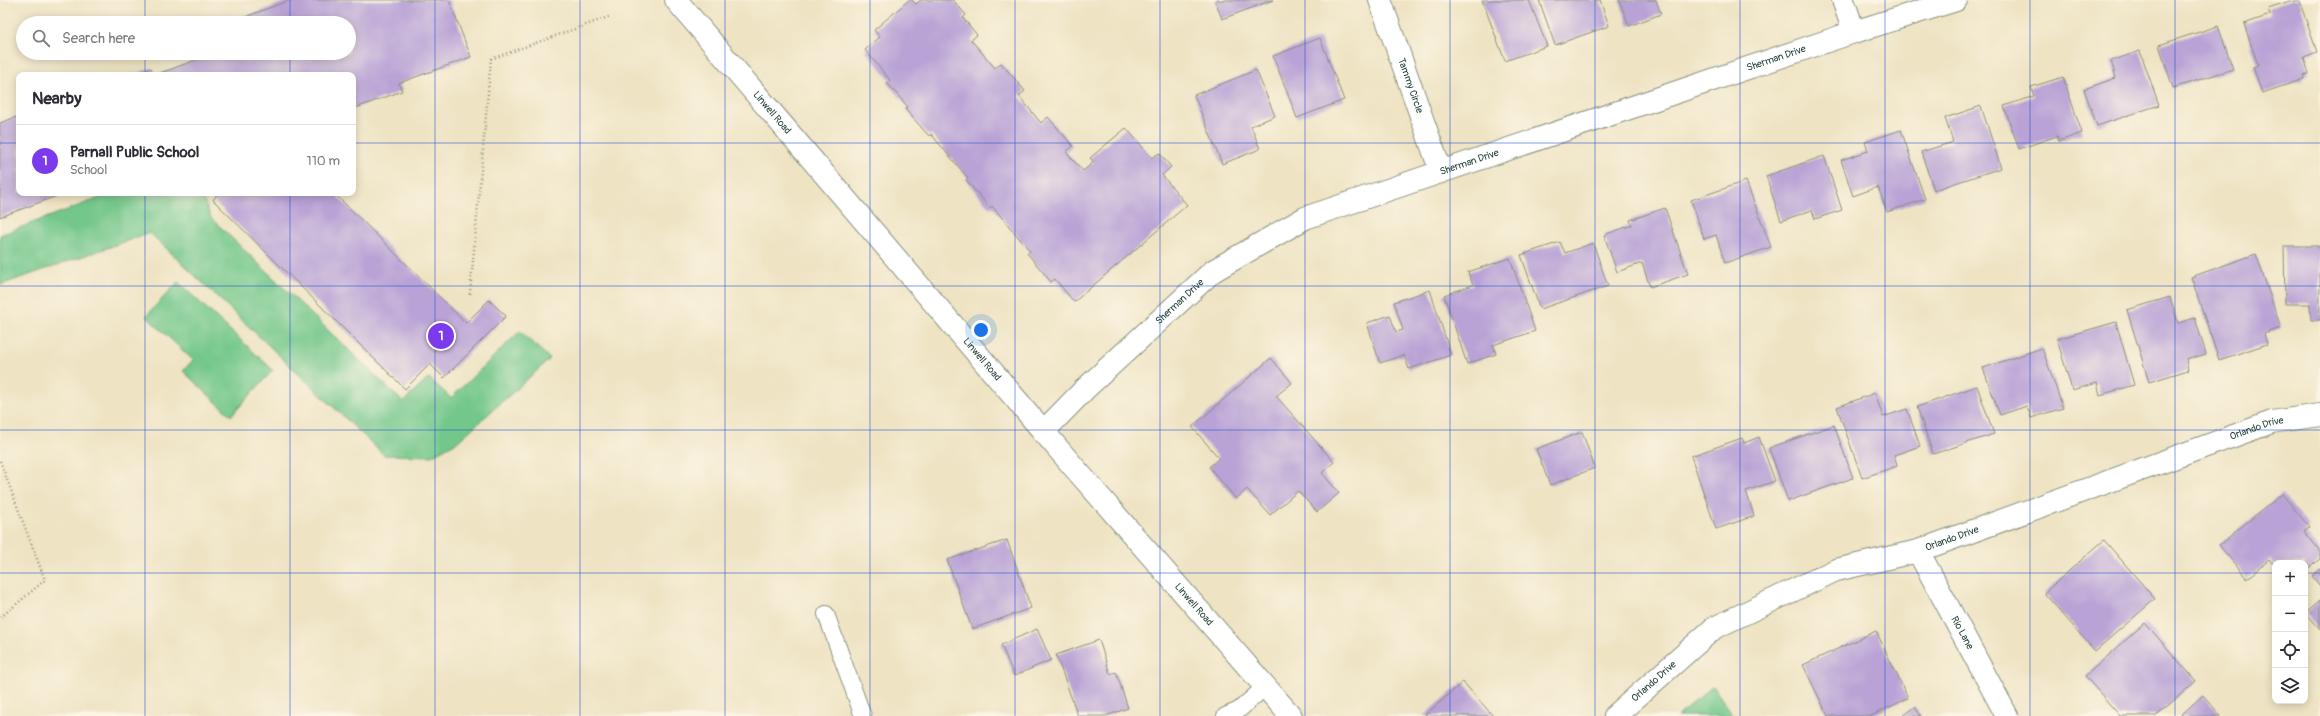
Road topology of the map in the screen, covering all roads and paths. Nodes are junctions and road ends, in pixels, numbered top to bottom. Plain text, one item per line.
1 (676, 0) edge
2 (1380, 0) edge
3 (1843, 0) edge
4 (1956, 0) edge
5 (611, 16) dead end
6 (1854, 32) junction
7 (1441, 172) junction
8 (470, 294) dead end
9 (2320, 415) edge
10 (1043, 432) junction
11 (0, 461) edge
12 (1918, 551) junction
13 (826, 614) dead end
14 (0, 618) edge
15 (1265, 687) junction
16 (863, 716) edge
17 (1225, 716) edge
18 (1291, 716) edge
19 (1615, 716) edge
20 (2007, 716) edge

1 - 10 street, Linwell Road
2 - 7 street, Tammy Circle
3 - 6 street
4 - 6 street, Sherman Drive
5 - 8 path
6 - 7 street, Sherman Drive
7 - 10 street, Sherman Drive
9 - 12 street, Orlando Drive
10 - 15 street, Linwell Road
11 - 14 path
12 - 19 street, Orlando Drive
12 - 20 street, Rio Lane
13 - 16 lane
15 - 17 lane
15 - 18 street, Linwell Road

